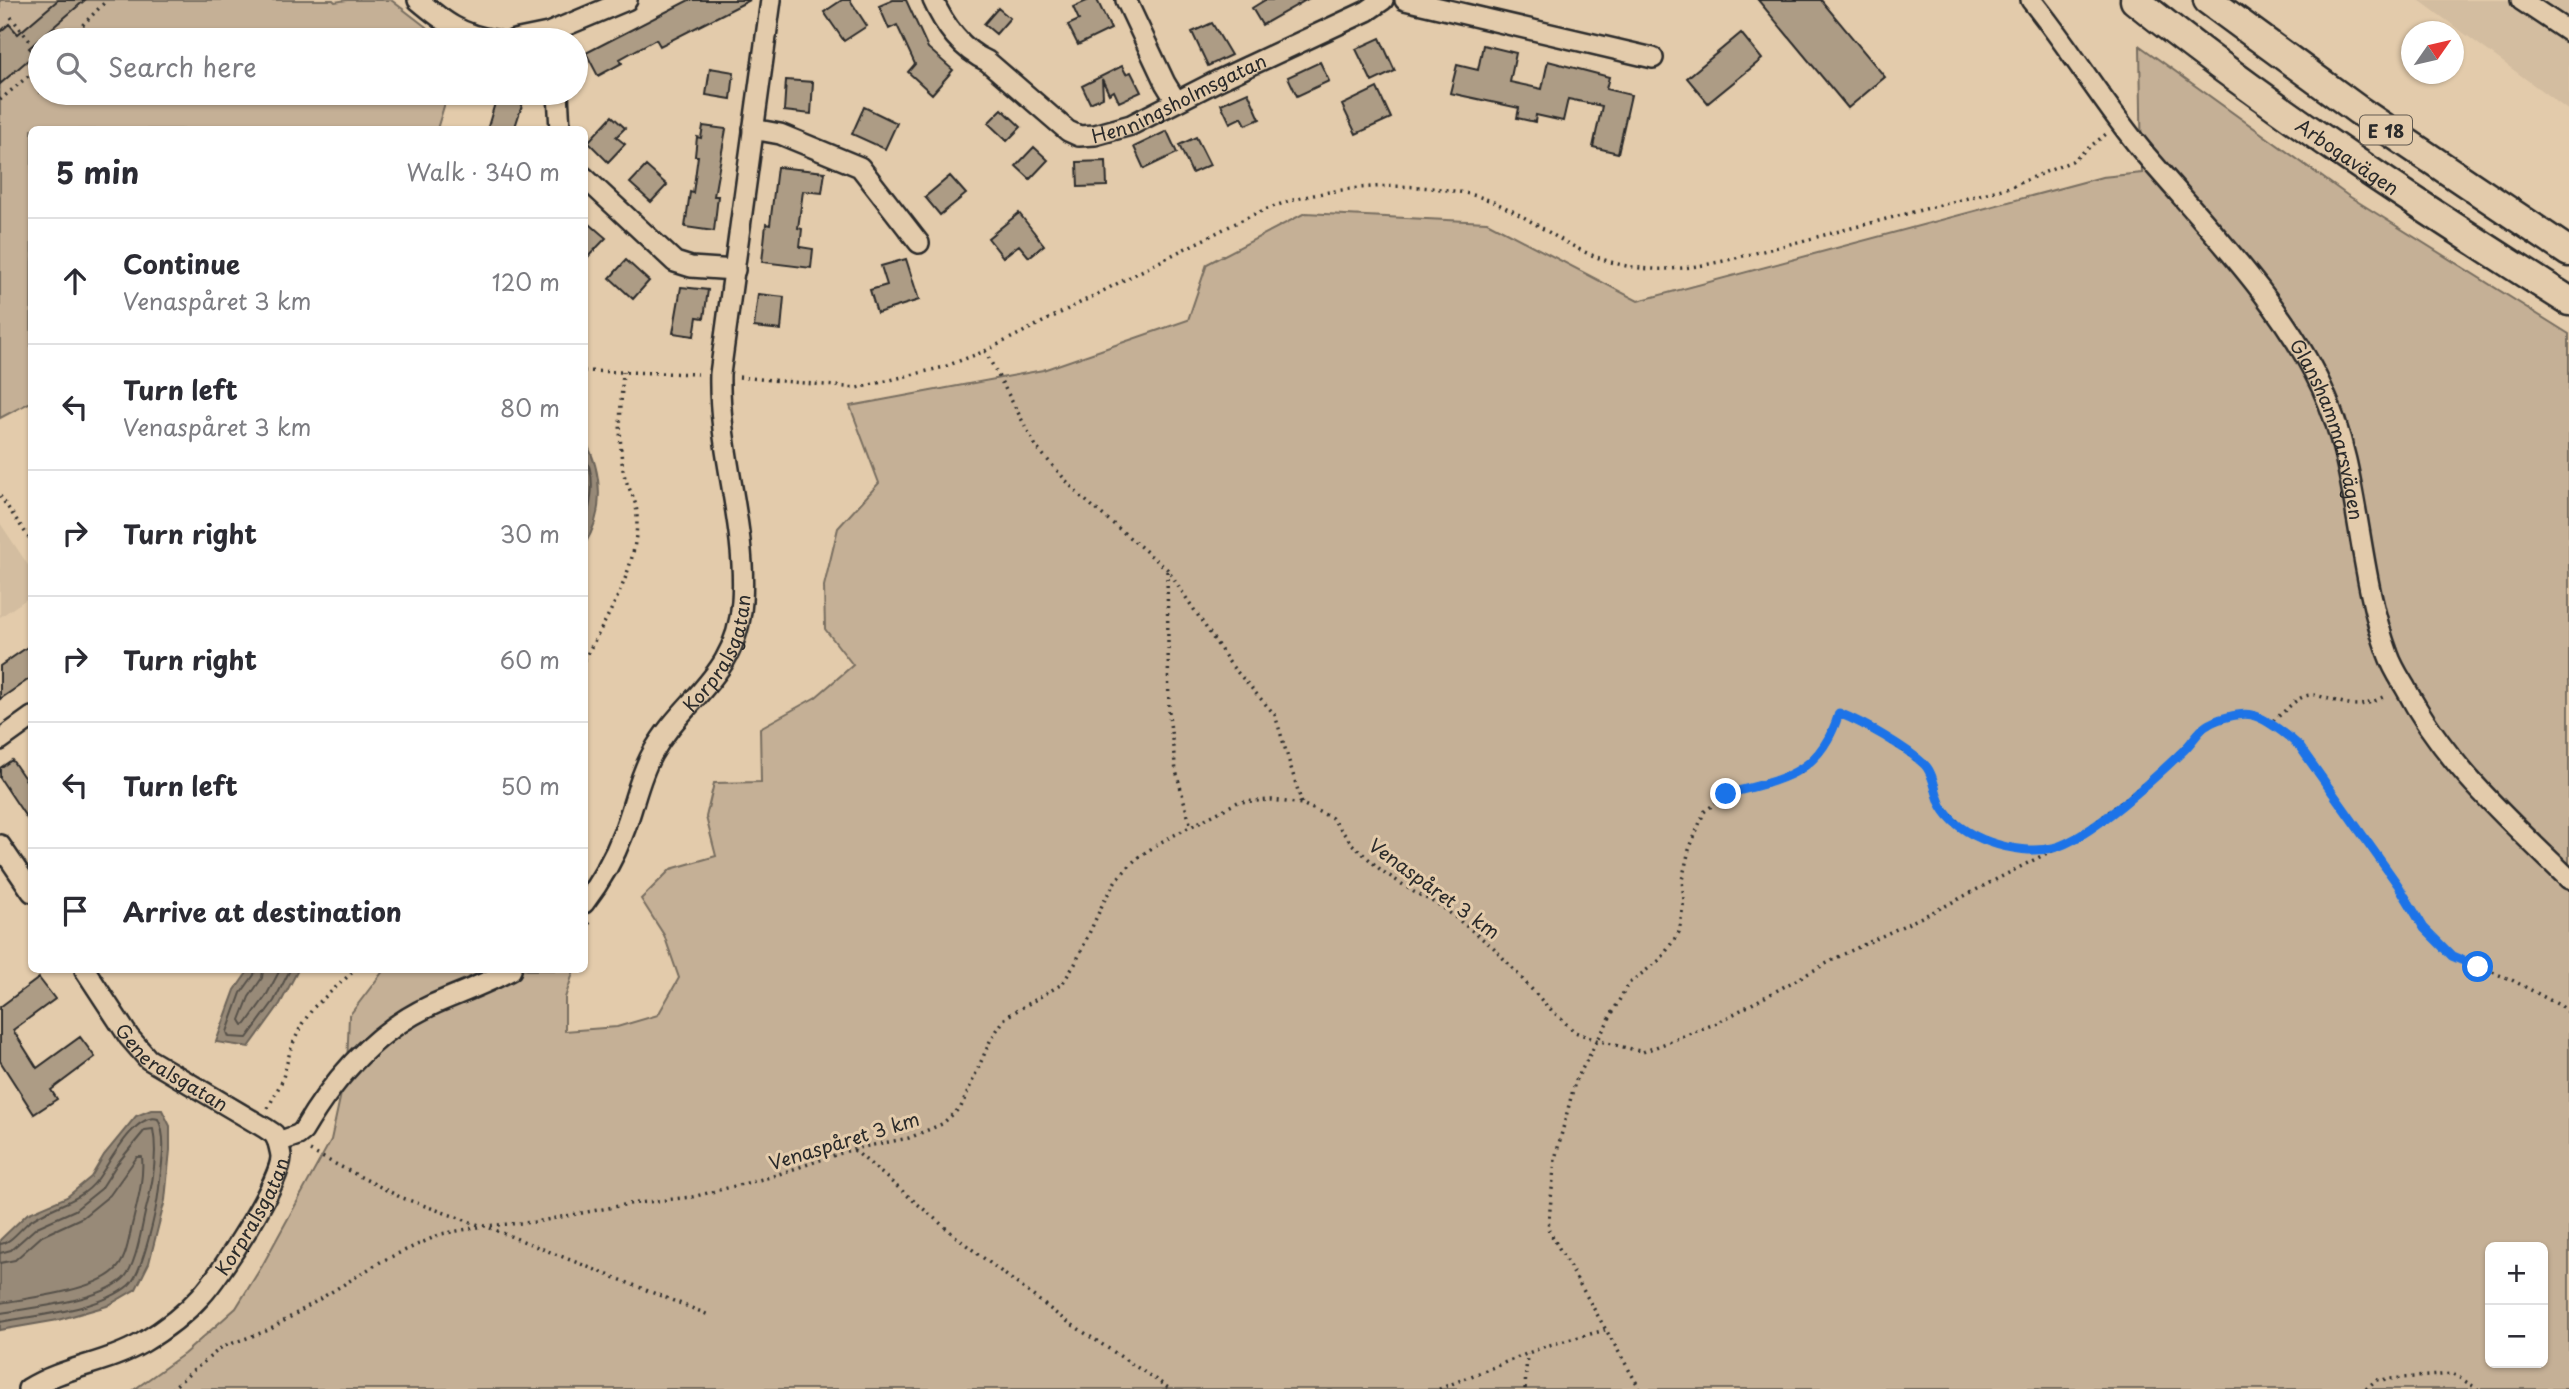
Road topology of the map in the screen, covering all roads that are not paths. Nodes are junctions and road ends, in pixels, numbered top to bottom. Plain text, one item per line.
1 (418, 0) edge
2 (626, 0) edge
3 (771, 0) edge
4 (933, 0) edge
5 (1126, 0) edge
6 (1383, 0) edge
7 (1405, 0) edge
8 (2031, 0) edge
9 (2135, 0) edge
10 (2208, 0) edge
11 (2521, 0) edge
12 (456, 28) edge
13 (568, 28) edge
14 (2569, 32) edge
15 (1653, 58) dead end
16 (1176, 101) junction
17 (559, 105) edge
18 (560, 126) edge
19 (753, 129) junction
20 (588, 181) edge
21 (919, 243) dead end
22 (2569, 252) edge
23 (735, 270) junction
24 (2569, 302) edge
25 (28, 720) edge
26 (0, 740) edge
27 (0, 845) edge
28 (6, 868) edge
29 (2569, 879) edge
30 (28, 888) edge
31 (588, 897) edge
32 (87, 973) edge
33 (504, 973) edge
34 (278, 1142) junction
35 (28, 1389) edge

1 - 12 street
2 - 13 street
3 - 19 street, Korpralsgatan
4 - 16 street, Henningsholmsgatan
5 - 16 street
6 - 16 street, Henningsholmsgatan
7 - 15 street
8 - 29 street, Glanshammarsvägen
9 - 24 highway, Arbogavägen / E 18
10 - 22 highway, E 18
11 - 14 street
17 - 18 street
19 - 21 street
19 - 23 street, Korpralsgatan
20 - 23 street
23 - 31 street, Korpralsgatan
25 - 26 street
27 - 28 street
28 - 30 street
32 - 34 street, Generalsgatan
33 - 34 street, Korpralsgatan
34 - 35 street, Korpralsgatan

